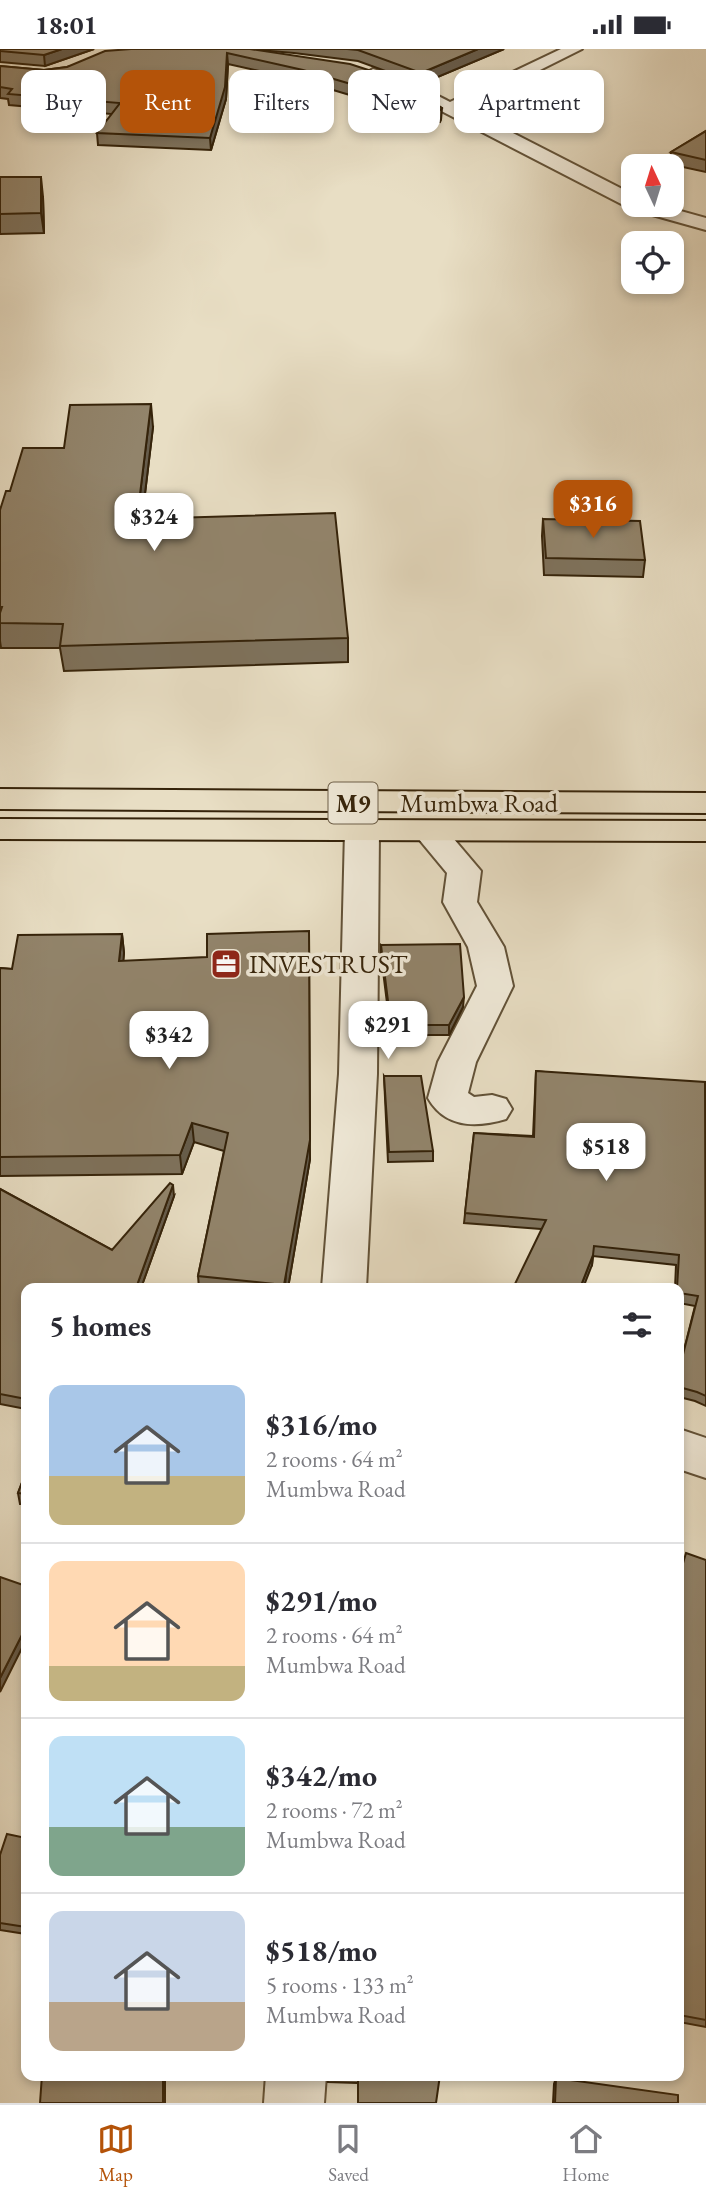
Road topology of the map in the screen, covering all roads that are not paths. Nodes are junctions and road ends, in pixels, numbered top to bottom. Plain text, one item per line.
1 (574, 49) edge
2 (354, 68) edge
3 (452, 108) junction
4 (621, 196) edge
5 (682, 217) edge
6 (706, 224) edge
7 (0, 799) edge
8 (706, 803) edge
9 (0, 829) edge
10 (362, 831) junction
11 (706, 831) edge
12 (429, 832) junction
13 (492, 1109) dead end
14 (344, 1283) edge
15 (684, 1451) edge
16 (706, 1458) edge
17 (296, 2081) edge
18 (294, 2103) edge

1 - 3 street
2 - 3 street
3 - 4 street
5 - 6 street
7 - 8 main road, Mumbwa Road / M9
9 - 10 main road, Mumbwa Road / M9
10 - 12 main road, Mumbwa Road / M9
10 - 14 street
11 - 12 main road, Mumbwa Road / M9
12 - 13 street
15 - 16 street
17 - 18 street

